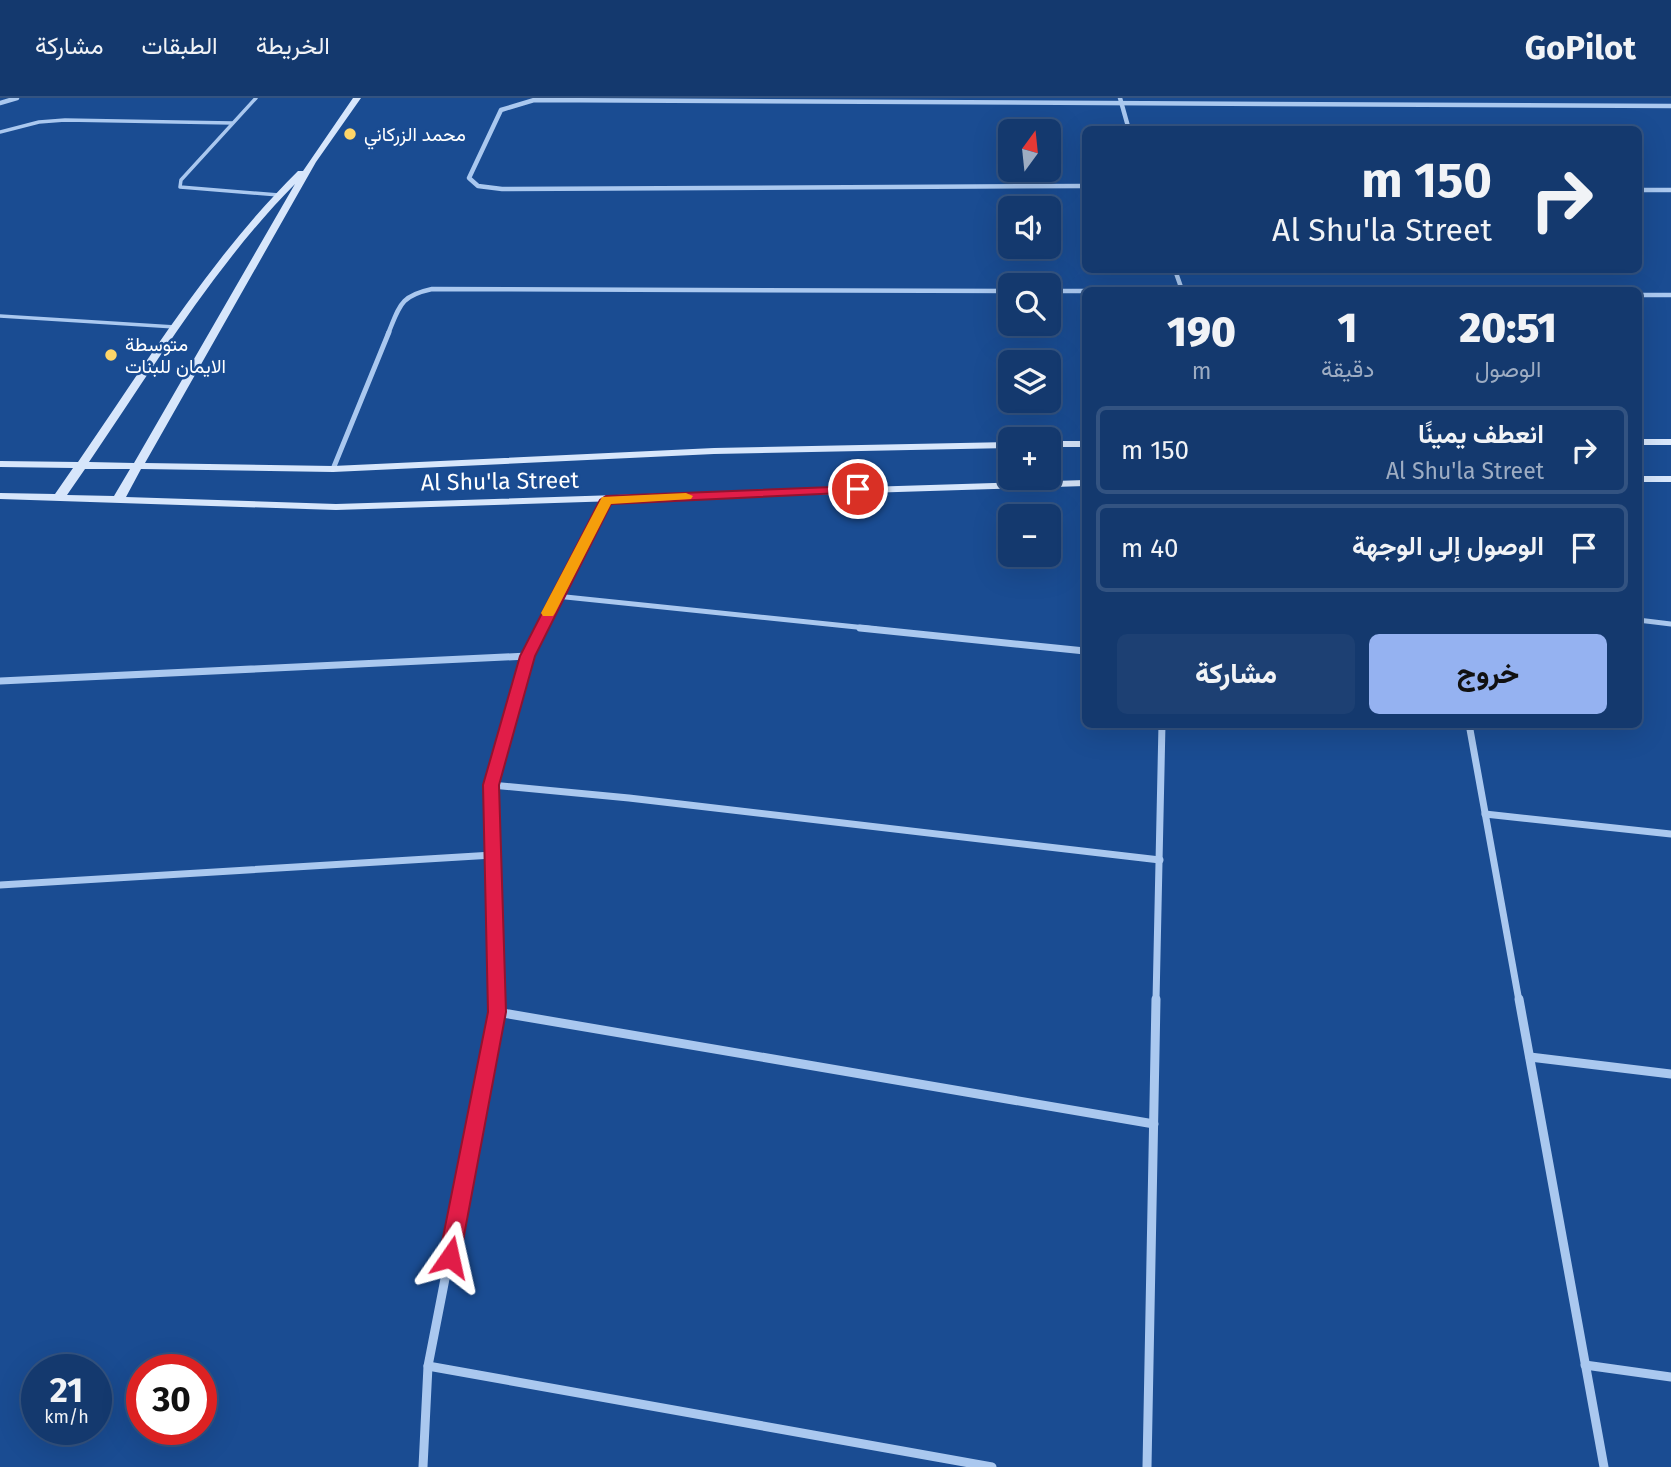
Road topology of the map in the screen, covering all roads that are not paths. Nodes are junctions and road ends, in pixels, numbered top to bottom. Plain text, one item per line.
1 (17, 98) edge
2 (256, 98) edge
3 (357, 98) edge
4 (1120, 101) edge
5 (0, 103) edge
6 (1671, 106) edge
7 (232, 123) junction
8 (1128, 126) edge
9 (0, 132) edge
10 (312, 162) junction
11 (1082, 186) edge
12 (1642, 190) edge
13 (1671, 190) edge
14 (279, 195) junction
15 (998, 290) edge
16 (1061, 291) edge
17 (1082, 291) edge
18 (1642, 295) edge
19 (1671, 295) edge
20 (0, 316) edge
21 (178, 327) junction
22 (1642, 442) edge
23 (1671, 442) edge
24 (998, 444) edge
25 (1061, 444) edge
26 (1082, 444) edge
27 (0, 464) edge
28 (79, 465) junction
29 (137, 467) junction
30 (333, 469) junction
31 (1642, 479) edge
32 (1671, 479) edge
33 (1082, 483) edge
34 (0, 496) edge
35 (58, 499) junction
36 (118, 500) junction
37 (606, 500) junction
38 (556, 596) junction
39 (1642, 620) edge
40 (1671, 624) edge
41 (1082, 651) edge
42 (528, 656) junction
43 (0, 681) edge
44 (1163, 728) edge
45 (1470, 728) edge
46 (491, 785) junction
47 (1485, 814) junction
48 (1671, 834) edge
49 (493, 856) junction
50 (1160, 860) junction
51 (0, 885) edge
52 (497, 1012) junction
53 (1530, 1057) junction
54 (1671, 1074) edge
55 (1154, 1124) junction
56 (428, 1366) junction
57 (1585, 1366) junction
58 (1671, 1377) edge
59 (423, 1467) edge
60 (992, 1467) edge
61 (1147, 1467) edge
62 (1604, 1467) edge

1 - 5 street
2 - 7 lane
3 - 10 main road
4 - 6 street
4 - 8 street
4 - 11 street
7 - 9 lane
7 - 14 lane
10 - 14 main road
10 - 29 main road
12 - 13 street
14 - 21 main road
15 - 30 street
16 - 17 street
18 - 19 street
20 - 21 lane
21 - 28 main road
22 - 23 main road
24 - 30 main road, Al Shu'la Street
25 - 26 main road
27 - 28 main road, Al Shu'la Street
28 - 29 main road, Al Shu'la Street
28 - 35 main road
29 - 30 main road, Al Shu'la Street
29 - 36 main road
31 - 32 main road
33 - 37 main road, Al Shu'la Street
34 - 35 main road, Al Shu'la Street
35 - 36 main road, Al Shu'la Street
36 - 37 main road, Al Shu'la Street
37 - 38 street
38 - 41 street
38 - 42 street
39 - 40 street
42 - 43 street
42 - 46 street
44 - 50 street
45 - 47 street
46 - 49 street
46 - 50 street
47 - 48 street
47 - 53 street
49 - 51 street
49 - 52 street
50 - 55 street
52 - 55 street
52 - 56 street
53 - 54 street
53 - 57 street
55 - 61 street
56 - 59 street
56 - 60 street
57 - 58 street
57 - 62 street

